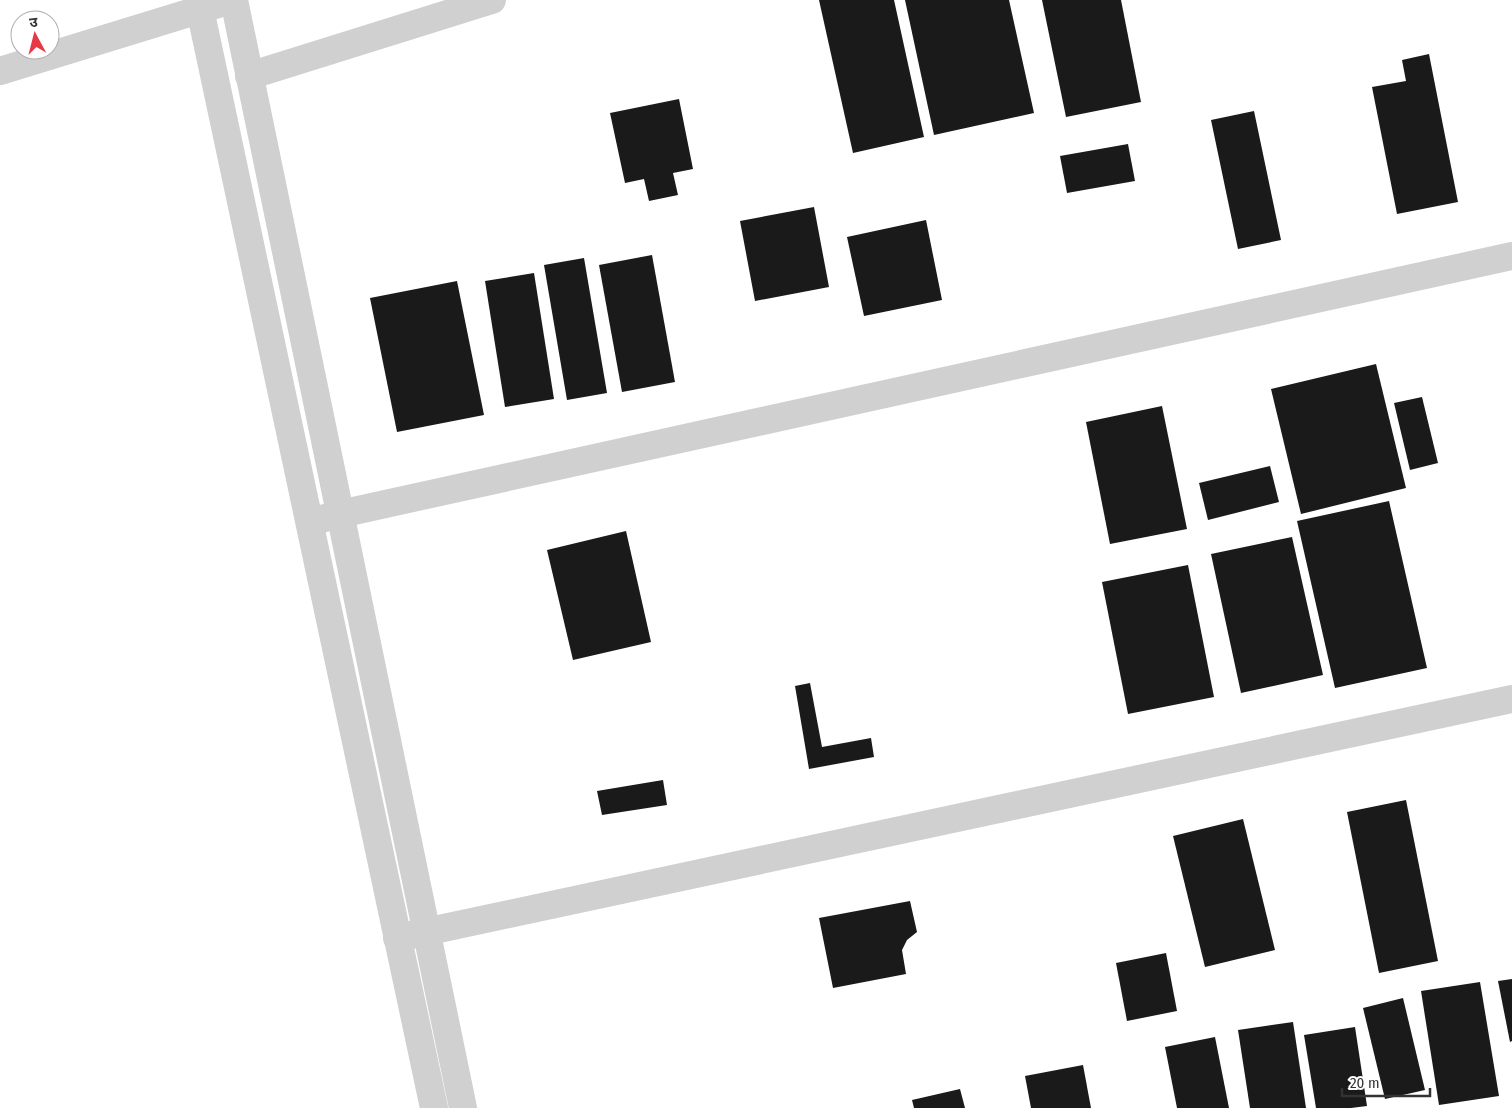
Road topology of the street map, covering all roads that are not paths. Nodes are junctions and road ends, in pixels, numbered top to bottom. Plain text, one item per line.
1 (232, 0) edge
2 (492, 0) edge
3 (200, 9) junction
4 (0, 71) edge
5 (249, 76) junction
6 (1512, 256) edge
7 (340, 514) junction
8 (310, 522) junction
9 (1512, 699) edge
10 (426, 930) junction
11 (397, 938) junction
12 (434, 1108) edge
13 (463, 1108) edge

1 - 3 street
1 - 5 street
2 - 5 street
3 - 4 street
3 - 8 street
5 - 7 street
6 - 7 street
7 - 8 street
7 - 10 street
8 - 11 street
9 - 10 street
10 - 11 street
10 - 13 street
11 - 12 street

